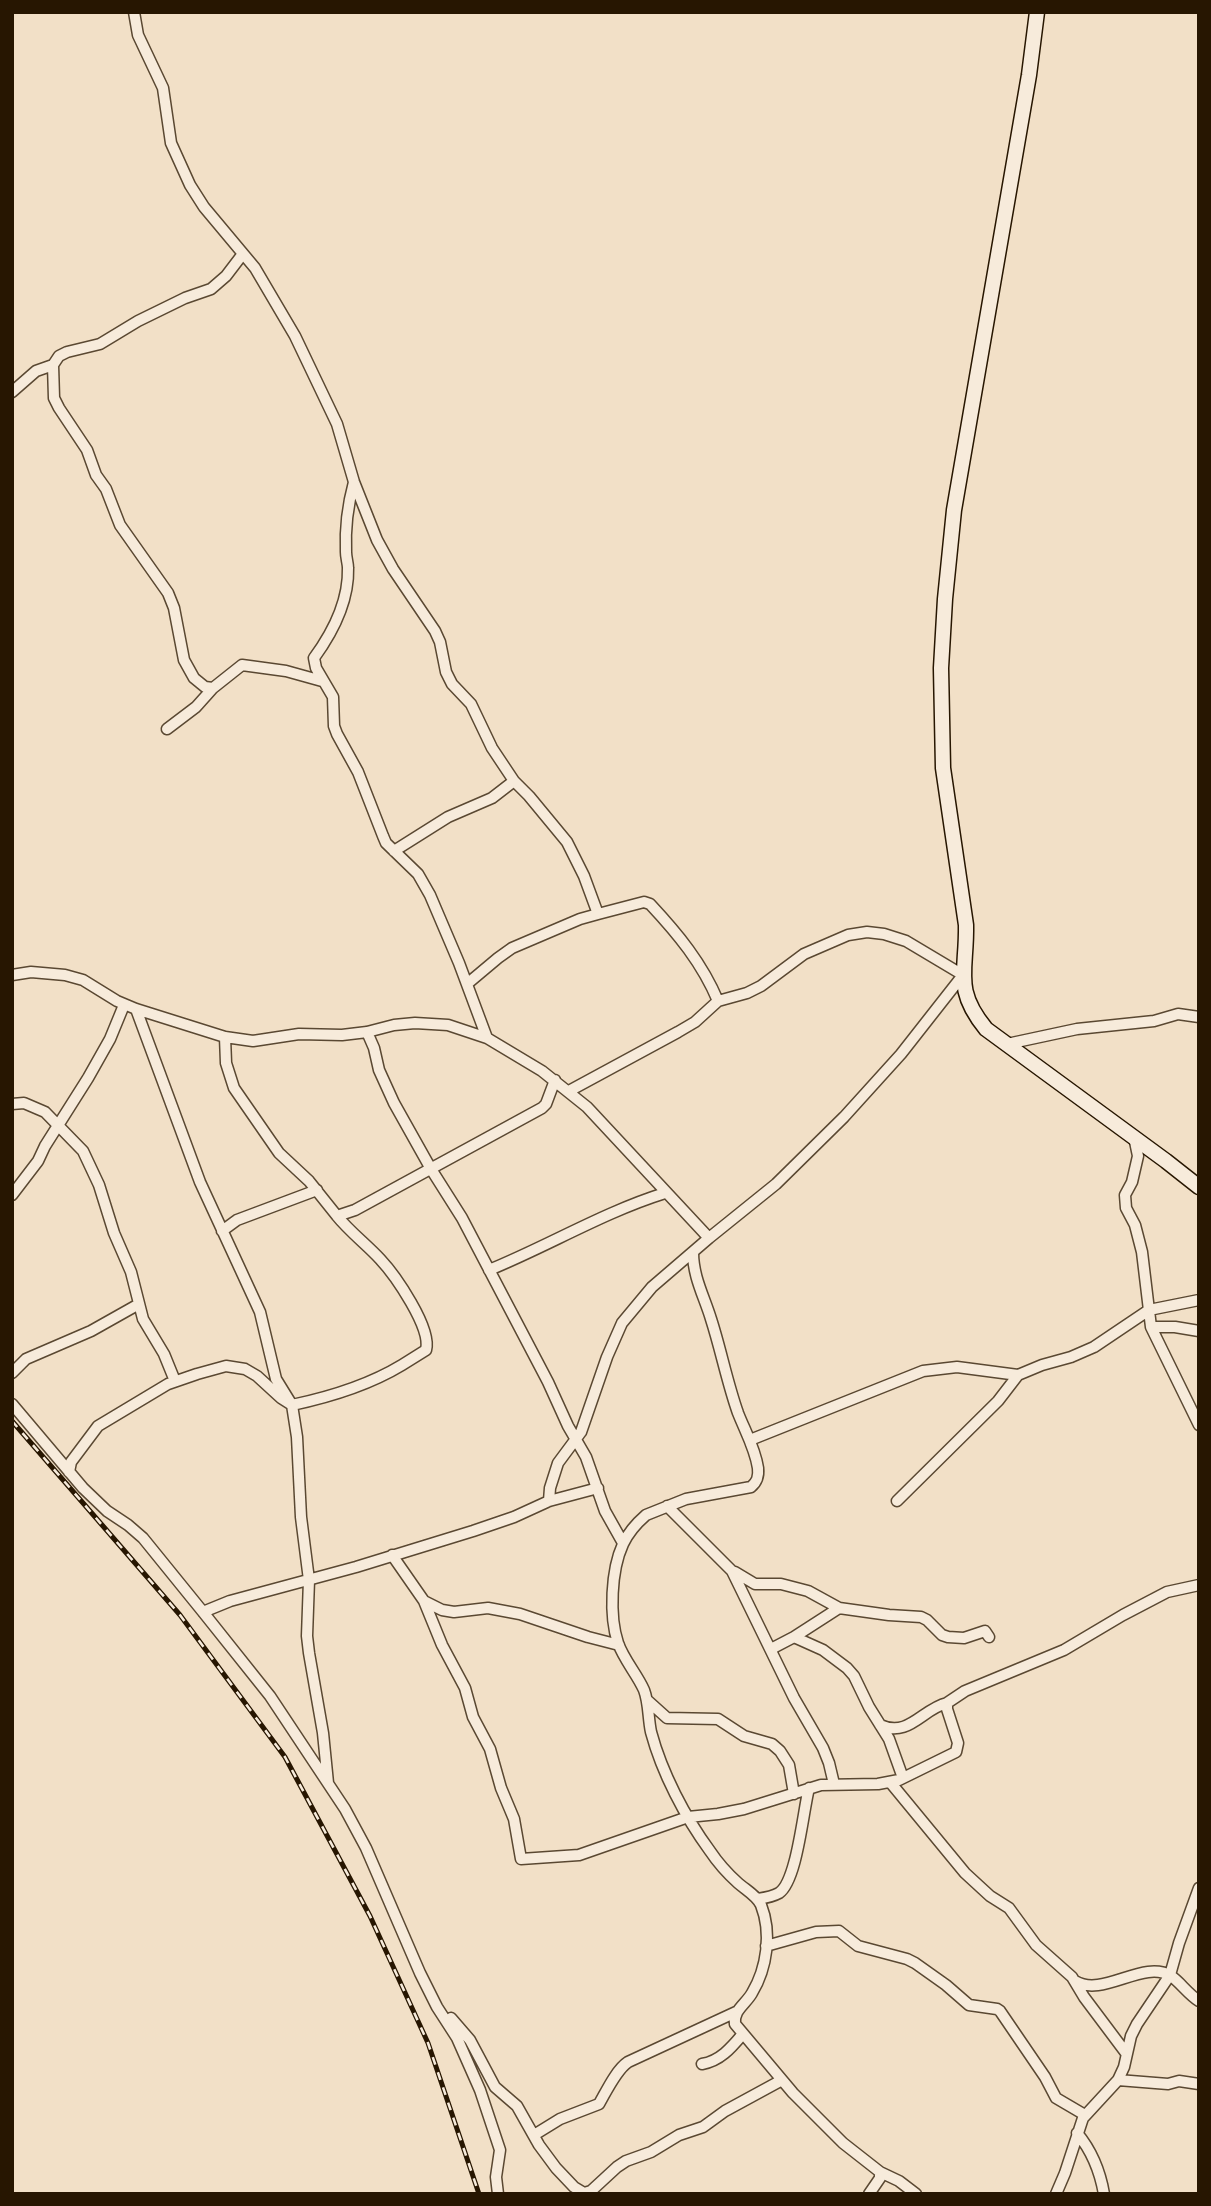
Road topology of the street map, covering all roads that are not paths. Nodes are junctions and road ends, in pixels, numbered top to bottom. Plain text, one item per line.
1 (134, 12) edge
2 (1037, 12) edge
3 (242, 255) junction
4 (53, 365) junction
5 (12, 392) edge
6 (354, 482) junction
7 (322, 681) junction
8 (213, 688) junction
9 (167, 729) dead end
10 (514, 781) junction
11 (394, 851) junction
12 (598, 914) junction
13 (12, 975) edge
14 (963, 975) junction
15 (467, 984) junction
16 (718, 1001) junction
17 (124, 1005) junction
18 (136, 1009) junction
19 (1199, 1017) edge
20 (367, 1032) junction
21 (225, 1037) junction
22 (487, 1038) junction
23 (1007, 1044) junction
24 (555, 1080) junction
25 (569, 1091) junction
26 (12, 1104) edge
27 (58, 1125) junction
28 (1134, 1137) junction
29 (430, 1169) junction
30 (1199, 1187) edge
31 (317, 1190) junction
32 (665, 1193) junction
33 (12, 1195) edge
34 (337, 1216) junction
35 (222, 1231) junction
36 (709, 1238) junction
37 (692, 1252) junction
38 (489, 1270) junction
39 (1199, 1300) edge
40 (139, 1304) junction
41 (1149, 1310) junction
42 (1151, 1327) junction
43 (1199, 1331) edge
44 (12, 1373) edge
45 (1018, 1375) junction
46 (175, 1381) junction
47 (12, 1404) edge
48 (292, 1405) junction
49 (1199, 1425) edge
50 (575, 1440) junction
51 (750, 1440) junction
52 (69, 1472) junction
53 (598, 1488) junction
54 (897, 1501) dead end
55 (549, 1502) junction
56 (667, 1506) junction
57 (623, 1543) junction
58 (392, 1555) junction
59 (732, 1571) junction
60 (310, 1580) junction
61 (1199, 1586) edge
62 (424, 1601) junction
63 (839, 1608) junction
64 (203, 1612) junction
65 (794, 1637) junction
66 (989, 1637) dead end
67 (619, 1645) junction
68 (771, 1650) junction
69 (647, 1700) junction
70 (947, 1703) junction
71 (879, 1724) junction
72 (904, 1778) junction
73 (890, 1782) junction
74 (328, 1784) junction
75 (834, 1784) junction
76 (809, 1788) junction
77 (794, 1794) junction
78 (688, 1817) junction
79 (1199, 1888) edge
80 (757, 1899) junction
81 (766, 1946) junction
82 (1170, 1975) junction
83 (1075, 1981) junction
84 (1199, 2001) edge
85 (440, 2011) junction
86 (736, 2012) junction
87 (743, 2035) junction
88 (1126, 2053) junction
89 (702, 2064) dead end
90 (782, 2080) junction
91 (1118, 2080) junction
92 (1199, 2084) edge
93 (1085, 2115) junction
94 (1077, 2133) junction
95 (534, 2135) junction
96 (880, 2172) junction
97 (498, 2194) edge
98 (869, 2194) edge
99 (916, 2194) edge
100 (1056, 2194) edge
101 (1104, 2194) edge

1 - 3 street
2 - 14 street
3 - 4 street
3 - 6 street
4 - 5 street
4 - 8 street
6 - 7 street
6 - 10 street
7 - 8 street
7 - 11 street
8 - 9 street
10 - 11 street
10 - 12 street
11 - 15 street
12 - 15 street
12 - 16 street
13 - 17 street
14 - 16 street
14 - 23 street
14 - 36 street
15 - 22 street
16 - 25 street
17 - 18 street
17 - 27 street
18 - 21 street
18 - 35 street
19 - 23 street
20 - 21 street
20 - 22 street
20 - 29 street
21 - 31 street
22 - 24 street
23 - 28 street
24 - 25 street
24 - 29 street
25 - 32 street
26 - 27 street
27 - 33 street
27 - 40 street
28 - 30 street
28 - 41 street
29 - 34 street
29 - 38 street
31 - 34 street
31 - 35 street
32 - 36 street
32 - 38 street
34 - 48 street
35 - 48 street
36 - 37 street
37 - 50 street
37 - 51 street
38 - 50 street
39 - 41 street
40 - 44 street
40 - 46 street
41 - 42 street
41 - 45 street
42 - 43 street
42 - 49 street
45 - 51 street
45 - 54 street
46 - 48 street
46 - 52 street
47 - 52 street
48 - 60 street
50 - 53 street
50 - 55 street
51 - 56 street
52 - 64 street
53 - 55 street
53 - 57 street
55 - 58 street
56 - 57 street
56 - 59 street
57 - 67 street
58 - 60 street
58 - 62 street
59 - 63 street
59 - 68 street
60 - 64 street
60 - 74 street
61 - 70 street
62 - 67 street
62 - 78 street
63 - 65 street
63 - 66 street
64 - 74 street
65 - 68 street
65 - 71 street
67 - 69 street
68 - 75 street
69 - 77 street
69 - 78 street
70 - 71 street
70 - 72 street
71 - 72 street
72 - 73 street
73 - 75 street
73 - 83 street
74 - 85 street
75 - 76 street
76 - 77 street
76 - 80 street
77 - 78 street
78 - 80 street
79 - 82 street
80 - 81 street
81 - 86 street
81 - 93 street
82 - 83 street
82 - 84 street
82 - 88 street
83 - 88 street
85 - 95 street
85 - 97 street
86 - 87 street
86 - 95 street
87 - 89 street
87 - 90 street
88 - 91 street
90 - 95 street
90 - 96 street
91 - 92 street
91 - 93 street
93 - 94 street
94 - 100 street
94 - 101 street
96 - 98 street
96 - 99 street

